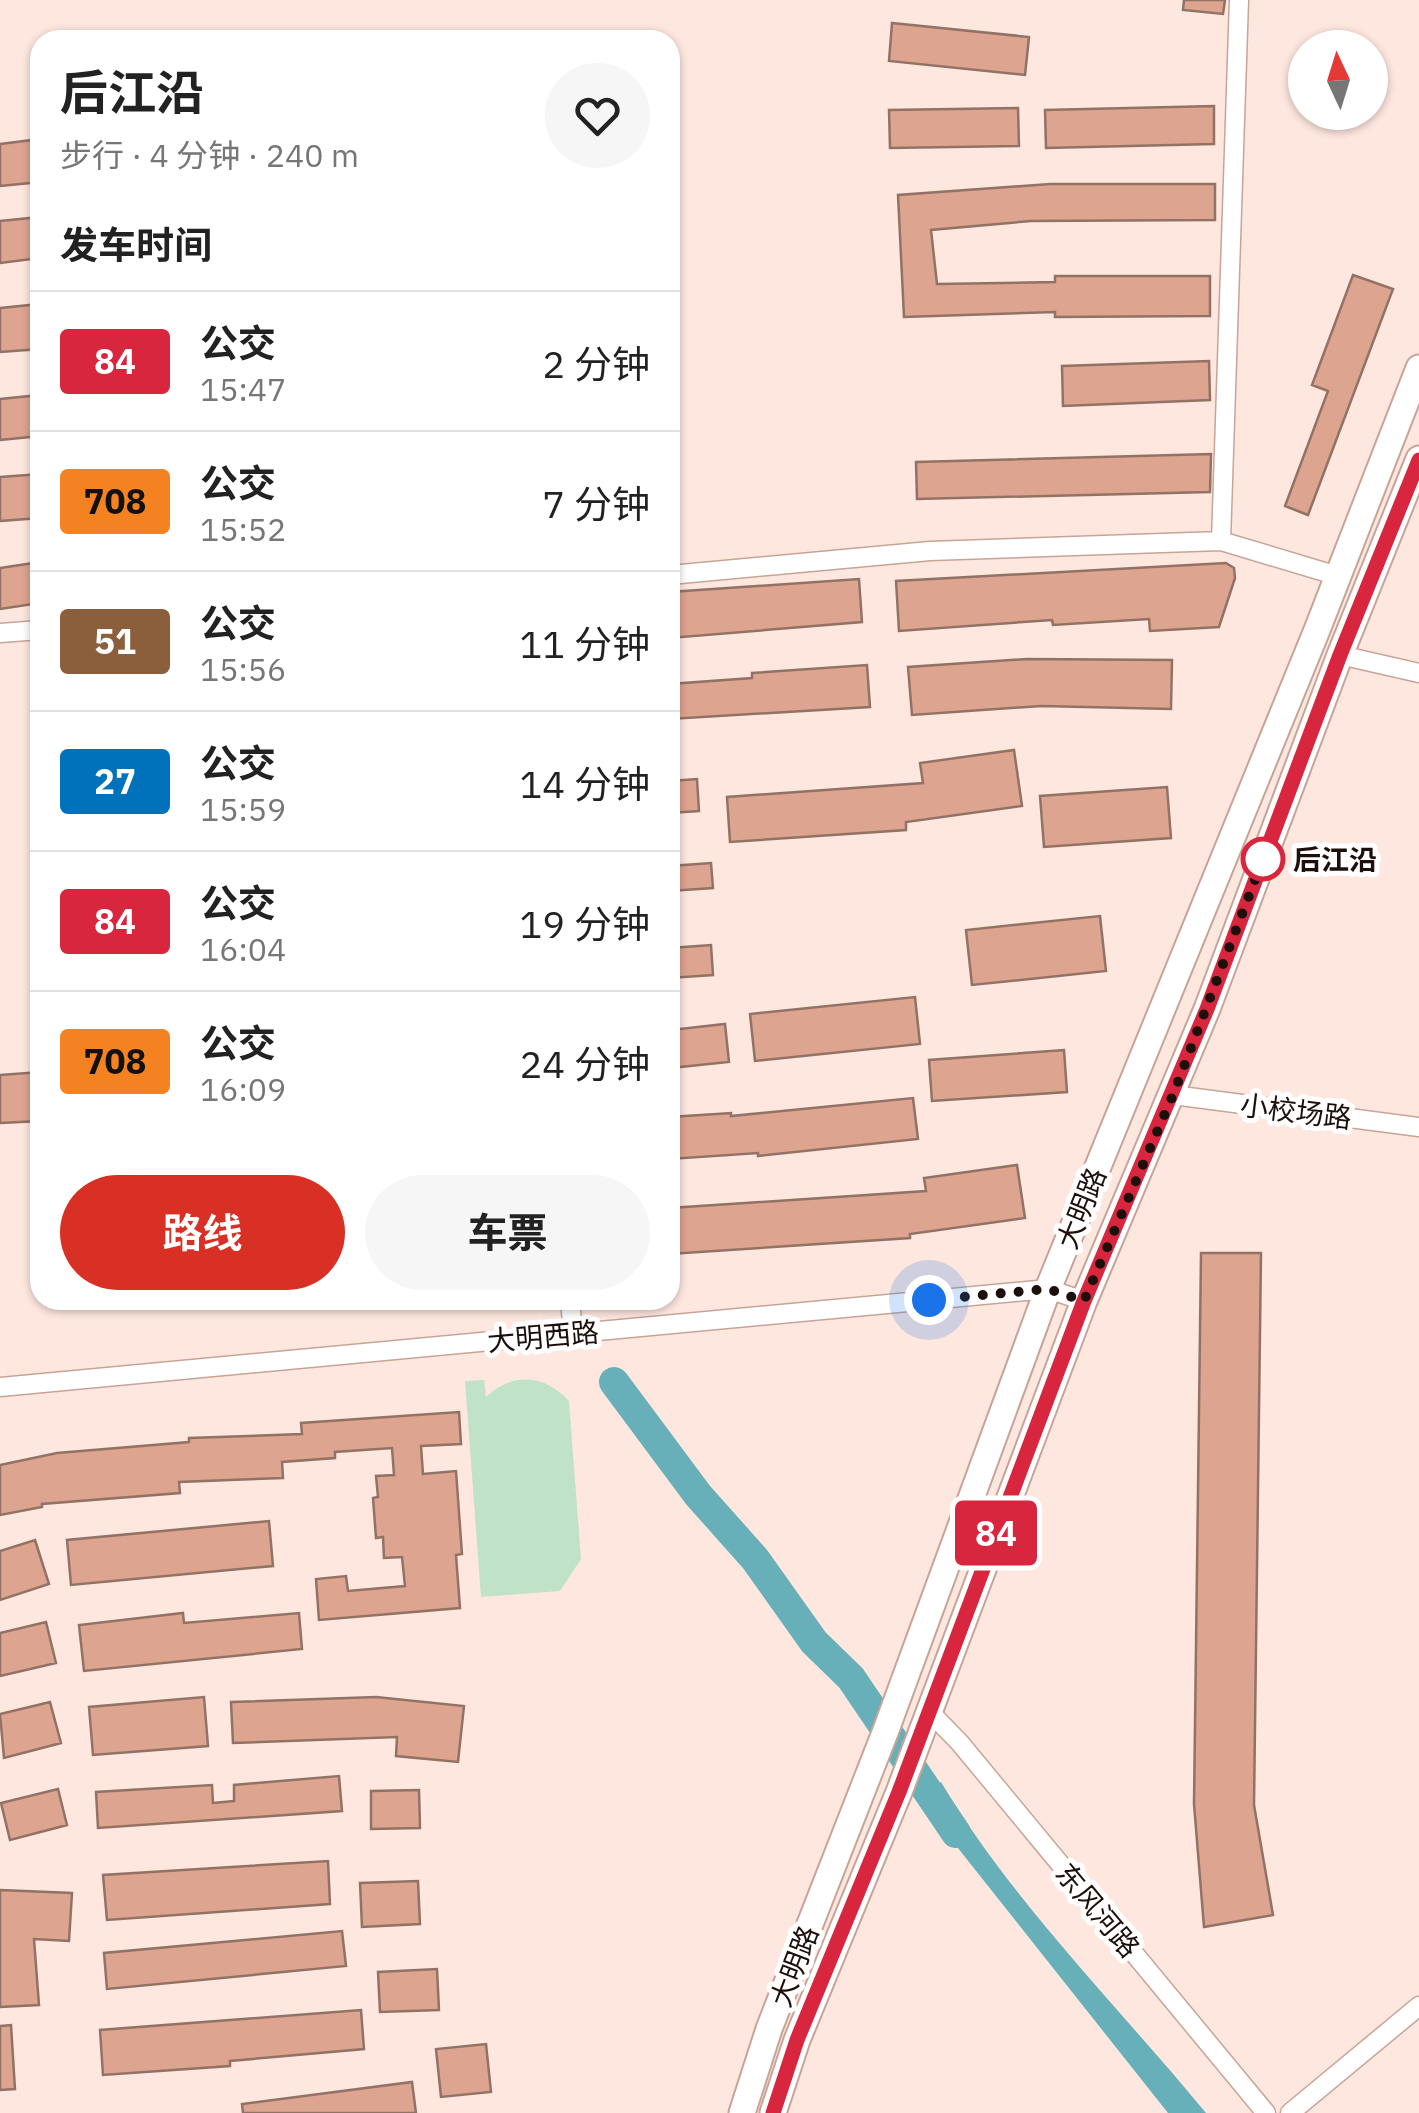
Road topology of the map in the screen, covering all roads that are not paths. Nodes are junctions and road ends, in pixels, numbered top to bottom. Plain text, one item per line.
1 (1239, 0) edge
2 (1419, 368) edge
3 (1419, 460) edge
4 (1221, 542) junction
5 (680, 574) edge
6 (1338, 576) junction
7 (30, 631) edge
8 (0, 633) edge
9 (1340, 655) junction
10 (1419, 673) edge
11 (1173, 1095) junction
12 (1419, 1127) edge
13 (1048, 1289) junction
14 (1084, 1301) junction
15 (571, 1310) edge
16 (573, 1334) junction
17 (0, 1387) edge
18 (928, 1710) junction
19 (1419, 2006) edge
20 (742, 2113) edge
21 (773, 2113) edge
22 (1266, 2113) edge
23 (1290, 2113) edge

1 - 4 street
2 - 6 main road, 大明路
3 - 9 main road
4 - 5 street
4 - 6 street
6 - 13 main road, 大明路
7 - 8 street
9 - 10 street
9 - 11 main road
11 - 12 street, 小校场路
11 - 14 main road
13 - 14 street, 大明西路
13 - 16 street, 大明西路
13 - 20 main road, 大明路
14 - 18 main road
15 - 16 street
16 - 17 street, 大明西路
18 - 21 main road
18 - 22 street, 东风河路
19 - 23 street

